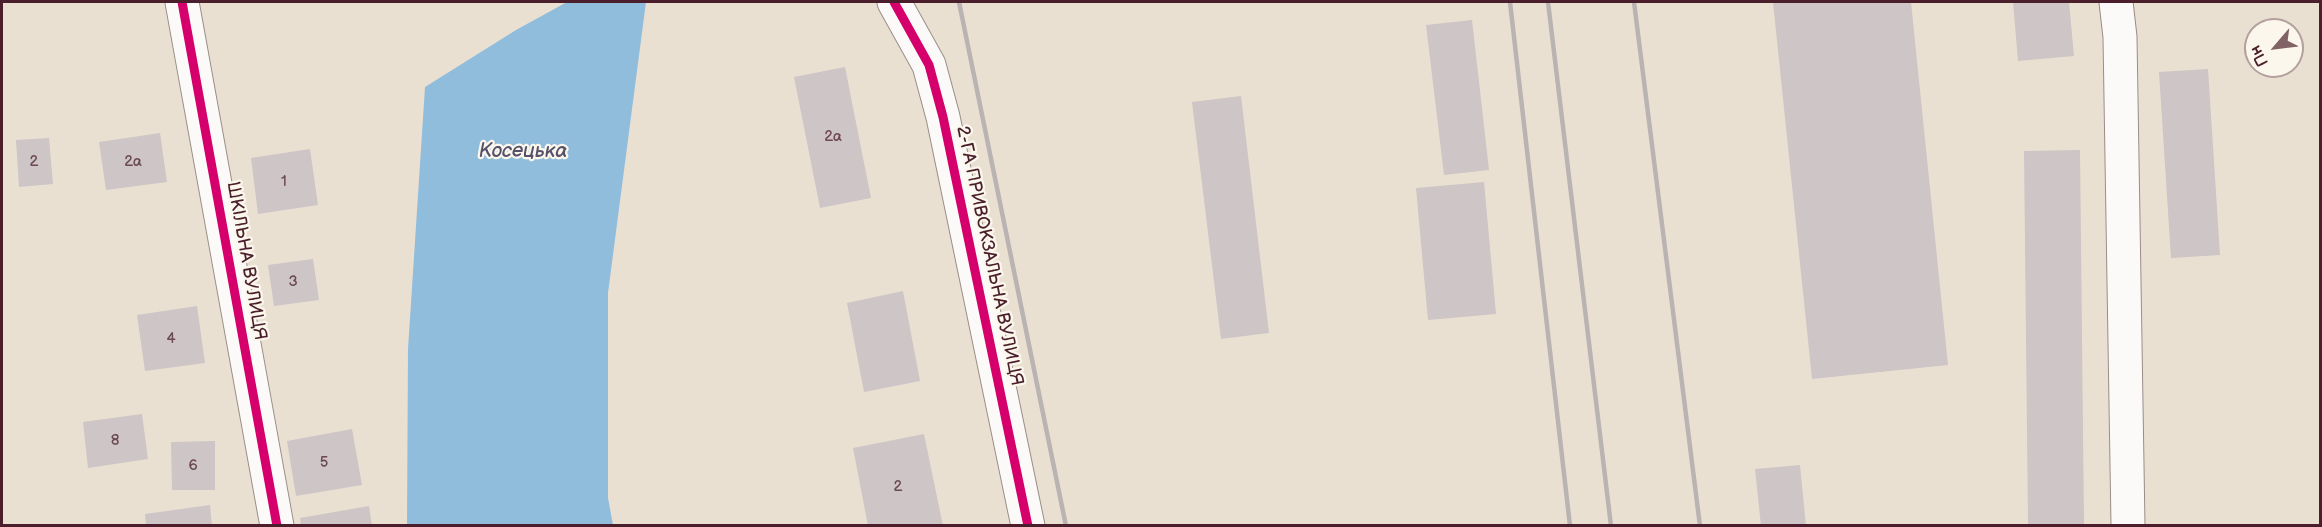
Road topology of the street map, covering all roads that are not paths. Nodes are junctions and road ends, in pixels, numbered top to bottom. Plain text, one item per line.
1 (182, 2) edge
2 (894, 2) edge
3 (2116, 2) edge
4 (277, 525) edge
5 (1028, 525) edge
6 (2128, 525) edge

1 - 4 street, ШКІЛЬНА ВУЛИЦЯ
2 - 5 street, 2-ГА ПРИВОКЗАЛЬНА ВУЛИЦЯ
3 - 6 street

